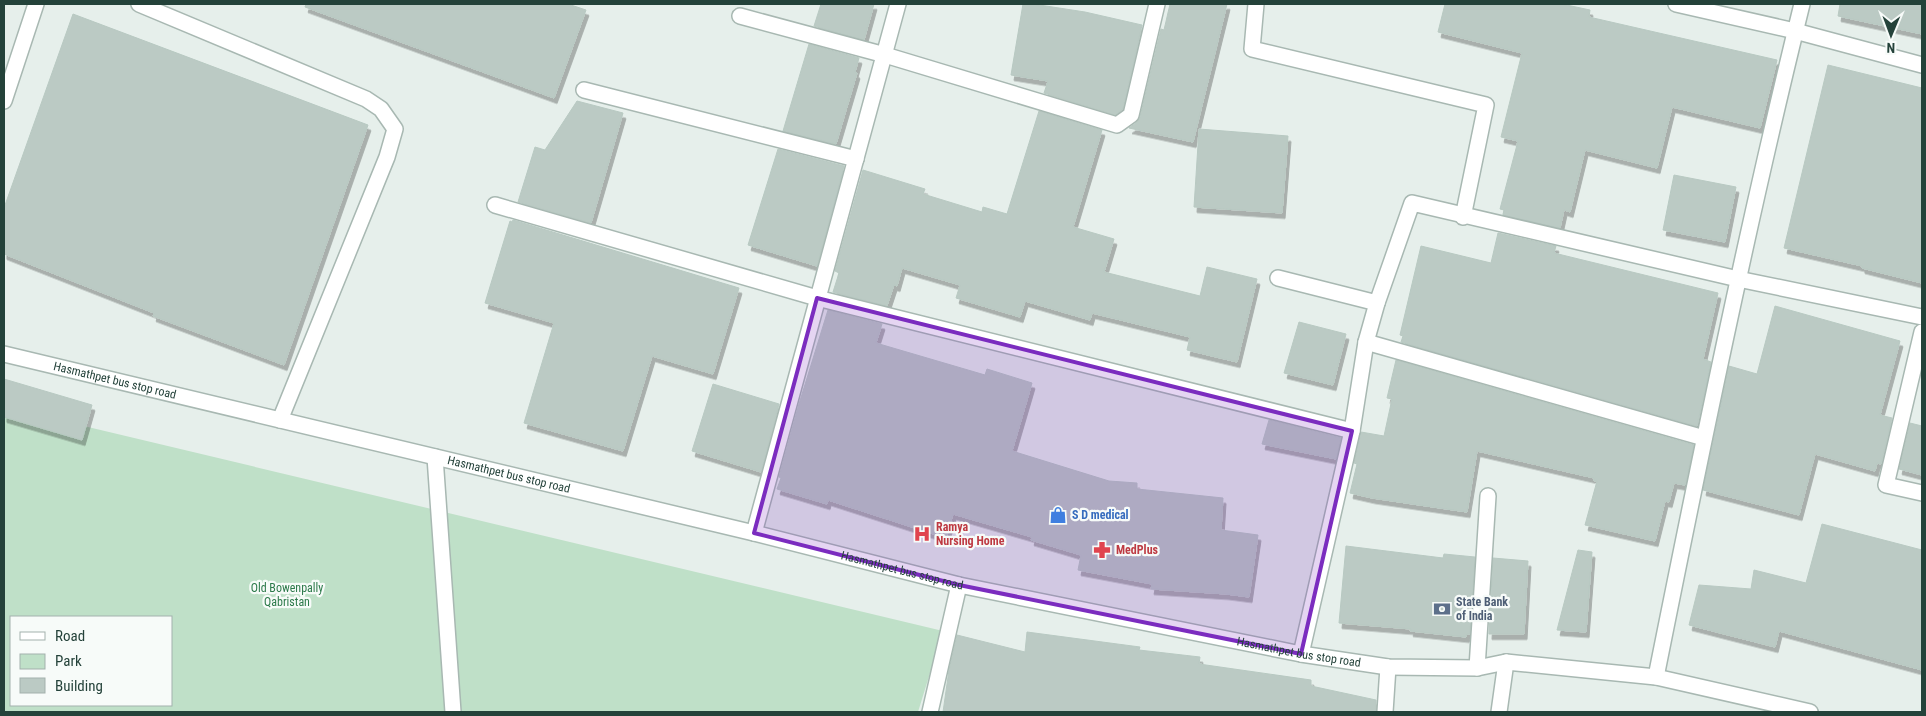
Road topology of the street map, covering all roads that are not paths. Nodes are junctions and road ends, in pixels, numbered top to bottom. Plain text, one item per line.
1 (36, 4) edge
2 (139, 4) edge
3 (898, 4) edge
4 (1157, 4) edge
5 (1256, 4) edge
6 (1676, 4) edge
7 (1802, 4) edge
8 (740, 16) dead end
9 (1796, 31) junction
10 (885, 54) junction
11 (1922, 65) edge
12 (584, 90) dead end
13 (4, 101) edge
14 (856, 159) junction
15 (495, 205) dead end
16 (1463, 216) junction
17 (1278, 278) dead end
18 (1738, 279) junction
19 (817, 298) junction
20 (1377, 303) junction
21 (1922, 317) edge
22 (1922, 332) edge
23 (1366, 342) junction
24 (4, 354) edge
25 (280, 420) junction
26 (1352, 431) junction
27 (1704, 438) junction
28 (435, 457) junction
29 (1922, 493) edge
30 (1488, 496) dead end
31 (754, 533) junction
32 (958, 585) junction
33 (1301, 654) junction
34 (1506, 662) junction
35 (1388, 667) junction
36 (1477, 668) junction
37 (1656, 677) junction
38 (1793, 710) edge
39 (453, 712) edge
40 (930, 712) edge
41 (1385, 712) edge
42 (1499, 712) edge
43 (1810, 712) edge

1 - 13 street
2 - 25 street
3 - 10 street
4 - 10 street
5 - 16 street
6 - 9 street
7 - 9 street
8 - 10 street
9 - 11 street
9 - 18 street
10 - 14 street
12 - 14 street
14 - 19 street
15 - 19 street
16 - 18 street
16 - 20 street
17 - 20 street
18 - 21 street
18 - 27 street
19 - 26 street
19 - 31 street
20 - 23 street
22 - 29 street
23 - 26 street
23 - 27 street
24 - 25 street, Hasmathpet bus stop road
25 - 28 street, Hasmathpet bus stop road
26 - 33 street
27 - 37 street
28 - 31 street, Hasmathpet bus stop road
28 - 39 street
30 - 36 street
31 - 32 street, Hasmathpet bus stop road
32 - 33 street, Hasmathpet bus stop road
32 - 40 street
33 - 35 street, Hasmathpet bus stop road
34 - 36 street, Hasmathpet bus stop road
34 - 37 street, Hasmathpet bus stop road
34 - 42 street
35 - 36 street, Hasmathpet bus stop road
35 - 41 street
37 - 38 street, Hasmathpet bus stop road
38 - 43 street, Hasmathpet bus stop road

